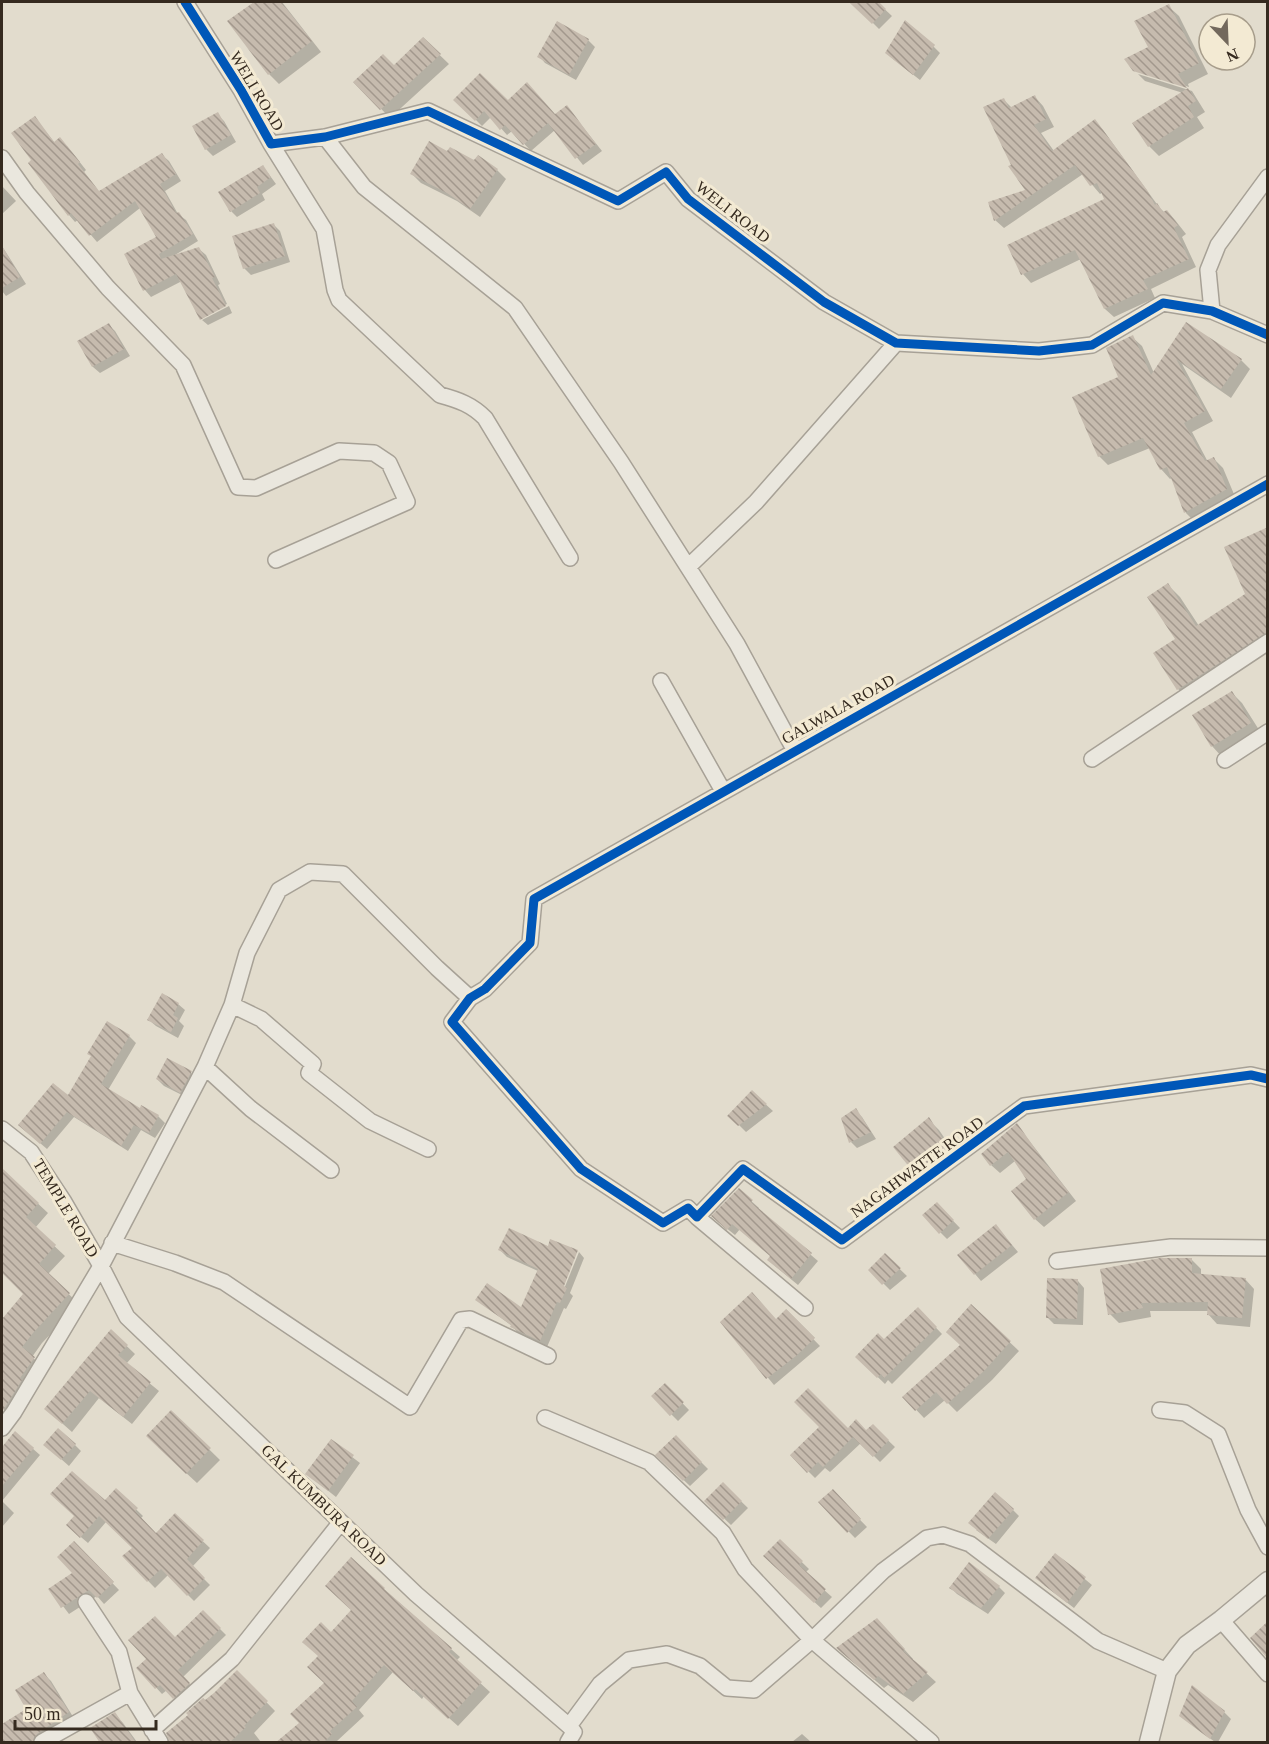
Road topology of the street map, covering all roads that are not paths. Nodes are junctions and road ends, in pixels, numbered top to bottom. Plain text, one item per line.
1 (185, 2) edge
2 (325, 137) junction
3 (271, 144) junction
4 (2, 158) edge
5 (1268, 177) edge
6 (1212, 311) junction
7 (1268, 335) edge
8 (896, 343) junction
9 (1268, 484) edge
10 (570, 558) dead end
11 (276, 560) dead end
12 (688, 567) junction
13 (1268, 642) edge
14 (661, 681) dead end
15 (1268, 732) edge
16 (795, 751) junction
17 (1092, 759) dead end
18 (1225, 760) dead end
19 (723, 791) junction
20 (470, 998) junction
21 (232, 1005) junction
22 (205, 1067) junction
23 (1268, 1079) edge
24 (2, 1129) edge
25 (428, 1149) dead end
26 (331, 1170) dead end
27 (697, 1217) junction
28 (112, 1243) junction
29 (1268, 1248) edge
30 (1058, 1261) dead end
31 (101, 1266) junction
32 (805, 1308) dead end
33 (548, 1356) dead end
34 (1160, 1410) dead end
35 (545, 1418) dead end
36 (2, 1428) edge
37 (341, 1522) junction
38 (1268, 1547) edge
39 (1268, 1581) edge
40 (86, 1602) dead end
41 (1221, 1620) junction
42 (812, 1640) junction
43 (1167, 1671) junction
44 (1268, 1674) edge
45 (130, 1693) junction
46 (569, 1726) junction
47 (156, 1736) edge
48 (42, 1743) edge
49 (568, 1743) edge
50 (931, 1743) edge
51 (1149, 1743) edge

1 - 3 street, WELI ROAD
2 - 3 street, WELI ROAD
2 - 8 street, WELI ROAD
2 - 12 street
3 - 10 street
4 - 11 street
5 - 6 street
6 - 7 street, WELI ROAD
6 - 8 street, WELI ROAD
8 - 12 street
9 - 16 street, GALWALA ROAD
12 - 16 street
13 - 17 street
14 - 19 street
15 - 18 street
16 - 19 street, GALWALA ROAD
19 - 20 street, GALWALA ROAD
20 - 21 street
20 - 27 street
21 - 22 street
21 - 25 street
22 - 26 street
22 - 28 street
23 - 27 street, NAGAHWATTE ROAD
24 - 31 street, TEMPLE ROAD
27 - 32 street
28 - 31 street
28 - 33 street
29 - 30 street
31 - 36 street
31 - 37 street, GAL KUMBURA ROAD
34 - 38 street
35 - 42 street
37 - 46 street, GAL KUMBURA ROAD
37 - 47 street
39 - 41 street
40 - 45 street
41 - 43 street
41 - 44 street
42 - 43 street
42 - 46 street
42 - 50 street
43 - 51 street
45 - 47 street
45 - 48 street
46 - 49 street

